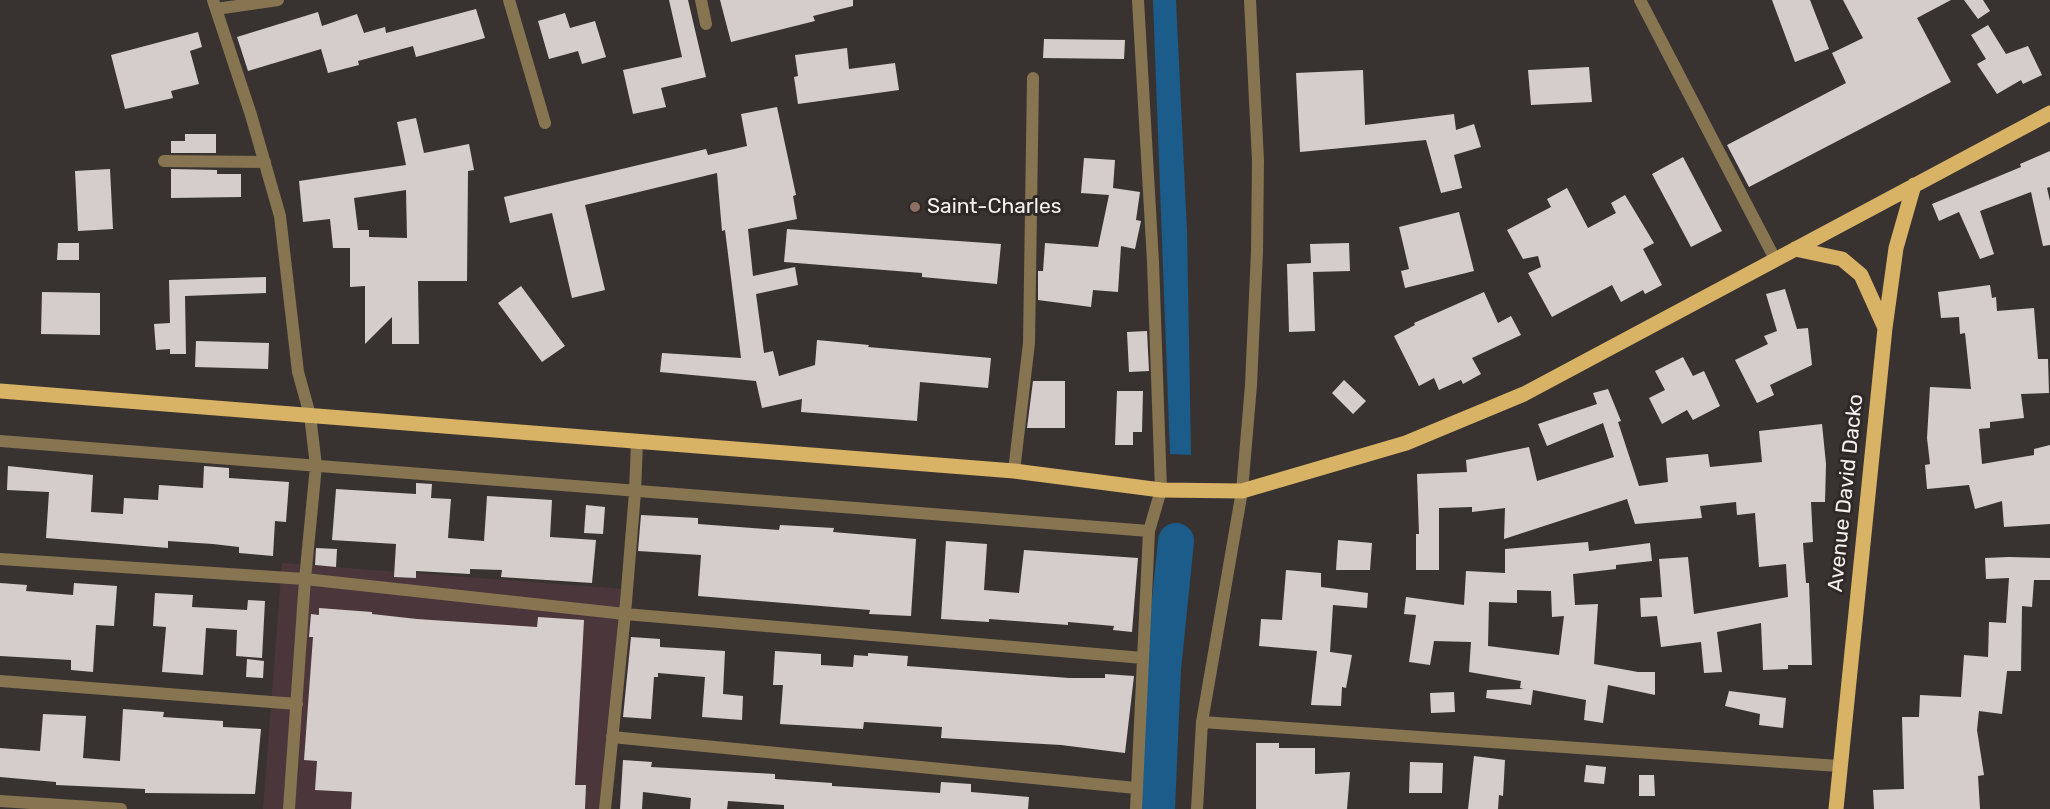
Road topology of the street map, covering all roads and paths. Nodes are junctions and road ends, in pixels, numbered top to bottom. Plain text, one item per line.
1 (278, 0) edge
2 (509, 0) edge
3 (701, 0) edge
4 (1138, 0) edge
5 (1250, 0) edge
6 (1640, 0) edge
7 (215, 4) edge
8 (706, 24) dead end
9 (1034, 78) dead end
10 (2050, 113) edge
11 (545, 123) dead end
12 (164, 161) dead end
13 (265, 162) junction
14 (1914, 185) junction
15 (1795, 249) junction
16 (1775, 259) junction
17 (1885, 328) junction
18 (0, 391) edge
19 (310, 415) junction
20 (0, 441) edge
21 (637, 442) junction
22 (316, 466) junction
23 (1014, 471) junction
24 (1161, 490) junction
25 (1242, 491) junction
26 (635, 492) junction
27 (1149, 531) junction
28 (0, 559) edge
29 (305, 579) junction
30 (625, 614) junction
31 (1143, 658) junction
32 (0, 681) edge
33 (297, 704) junction
34 (1202, 722) junction
35 (612, 737) junction
36 (1839, 766) junction
37 (1136, 788) junction
38 (0, 801) edge
39 (121, 809) edge
40 (289, 809) edge
41 (605, 809) edge
42 (1136, 809) edge
43 (1197, 809) edge
44 (1836, 809) edge

1 - 7 street
2 - 11 street
3 - 8 street
4 - 24 street
5 - 25 street
6 - 16 street
7 - 13 street
9 - 23 street
10 - 14 main road
12 - 13 street
13 - 19 street
14 - 15 main road
14 - 17 main road, Avenue David Dacko
15 - 16 main road
15 - 17 main road
16 - 25 main road
17 - 36 main road, Avenue David Dacko
18 - 19 main road
19 - 21 main road
19 - 22 street
20 - 22 street
21 - 23 main road
21 - 26 street
22 - 26 street
22 - 29 street
23 - 24 main road
24 - 25 main road
24 - 27 street
25 - 34 street
26 - 27 street
26 - 30 street
27 - 31 street
28 - 29 street
29 - 30 street
29 - 33 street
30 - 31 street
30 - 35 street
31 - 37 street
32 - 33 street
33 - 40 street
34 - 36 street
34 - 43 street
35 - 37 street
35 - 41 street
36 - 44 main road, Avenue David Dacko
37 - 42 street
38 - 39 street

